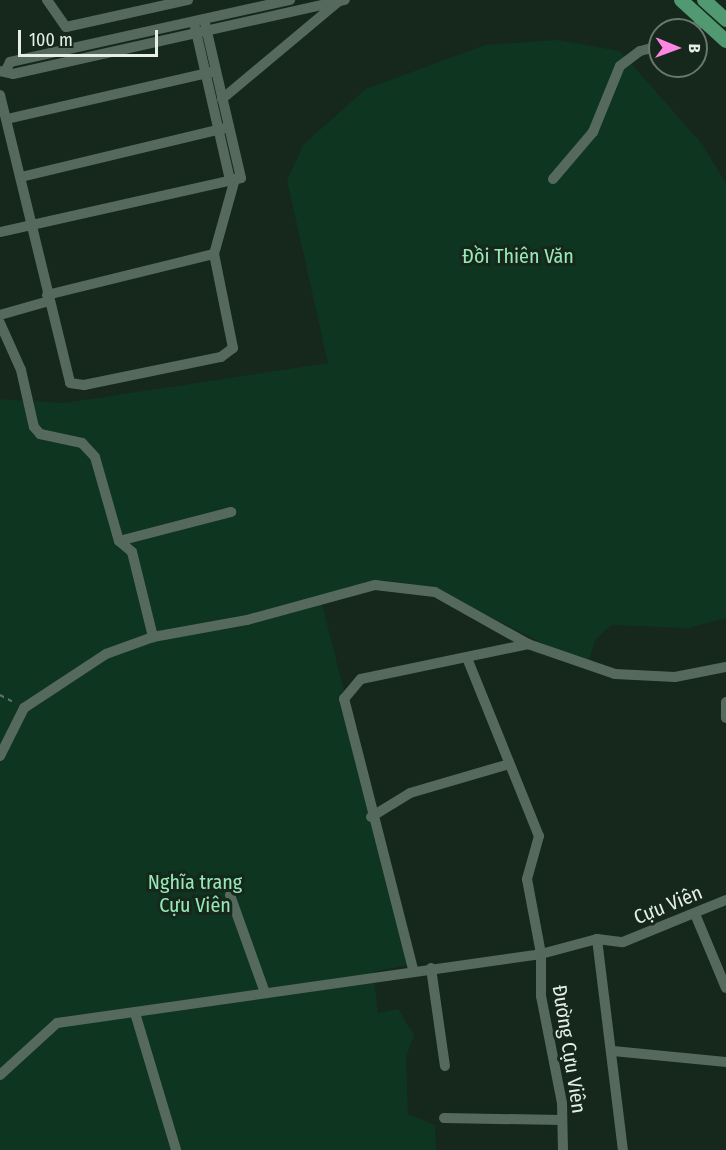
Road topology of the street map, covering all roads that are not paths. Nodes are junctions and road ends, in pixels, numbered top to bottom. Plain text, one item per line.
1 (47, 0) edge
2 (188, 0) edge
3 (290, 0) edge
4 (681, 0) edge
5 (704, 0) edge
6 (342, 1) edge
7 (701, 18) edge
8 (198, 20) junction
9 (726, 21) edge
10 (708, 25) edge
11 (201, 32) junction
12 (726, 41) edge
13 (648, 49) edge
14 (3, 70) edge
15 (211, 72) junction
16 (0, 95) edge
17 (222, 99) junction
18 (7, 118) junction
19 (223, 128) junction
20 (21, 177) junction
21 (236, 179) junction
22 (553, 179) dead end
23 (32, 226) junction
24 (0, 232) edge
25 (214, 254) junction
26 (48, 298) junction
27 (0, 315) edge
28 (0, 323) edge
29 (231, 512) dead end
30 (119, 541) junction
31 (153, 637) junction
32 (528, 644) junction
33 (467, 658) junction
34 (726, 667) edge
35 (726, 702) edge
36 (726, 718) edge
37 (0, 756) edge
38 (506, 765) junction
39 (371, 817) junction
40 (230, 896) dead end
41 (726, 900) edge
42 (695, 914) junction
43 (597, 939) junction
44 (541, 954) junction
45 (431, 968) junction
46 (413, 969) junction
47 (726, 988) edge
48 (266, 993) junction
49 (135, 1013) junction
50 (613, 1051) junction
51 (726, 1062) edge
52 (445, 1066) dead end
53 (0, 1075) edge
54 (444, 1118) dead end
55 (562, 1120) junction
56 (176, 1150) edge
57 (562, 1150) edge
58 (623, 1150) edge

1 - 2 street
3 - 8 street
4 - 7 main road
5 - 9 main road
6 - 11 street
6 - 17 street
8 - 11 street
8 - 14 street
10 - 12 main road
11 - 14 street
11 - 15 street
13 - 22 street
15 - 17 street
15 - 18 street
15 - 19 street
16 - 18 street
17 - 19 street
18 - 20 street
19 - 20 street
19 - 21 street
20 - 23 street
21 - 23 street
21 - 25 street
23 - 24 street
23 - 26 street
25 - 26 street
25 - 26 street
26 - 27 street
28 - 30 street
29 - 30 street
30 - 31 street
31 - 32 street
31 - 37 street
32 - 33 street
32 - 34 street
33 - 38 street, Đường Cựu Viên
33 - 39 street
35 - 36 street
38 - 39 street
38 - 44 street, Đường Cựu Viên
39 - 46 street
40 - 48 street
41 - 42 street, Cựu Viên
42 - 43 street, Cựu Viên
42 - 47 street
43 - 44 street
43 - 50 street
44 - 45 street
44 - 55 street, Đường Cựu Viên
45 - 46 street
45 - 52 street
46 - 48 street
48 - 49 street
49 - 53 street
49 - 56 street
50 - 51 street
50 - 58 street
54 - 55 street
55 - 57 street, Đường Cựu Viên

